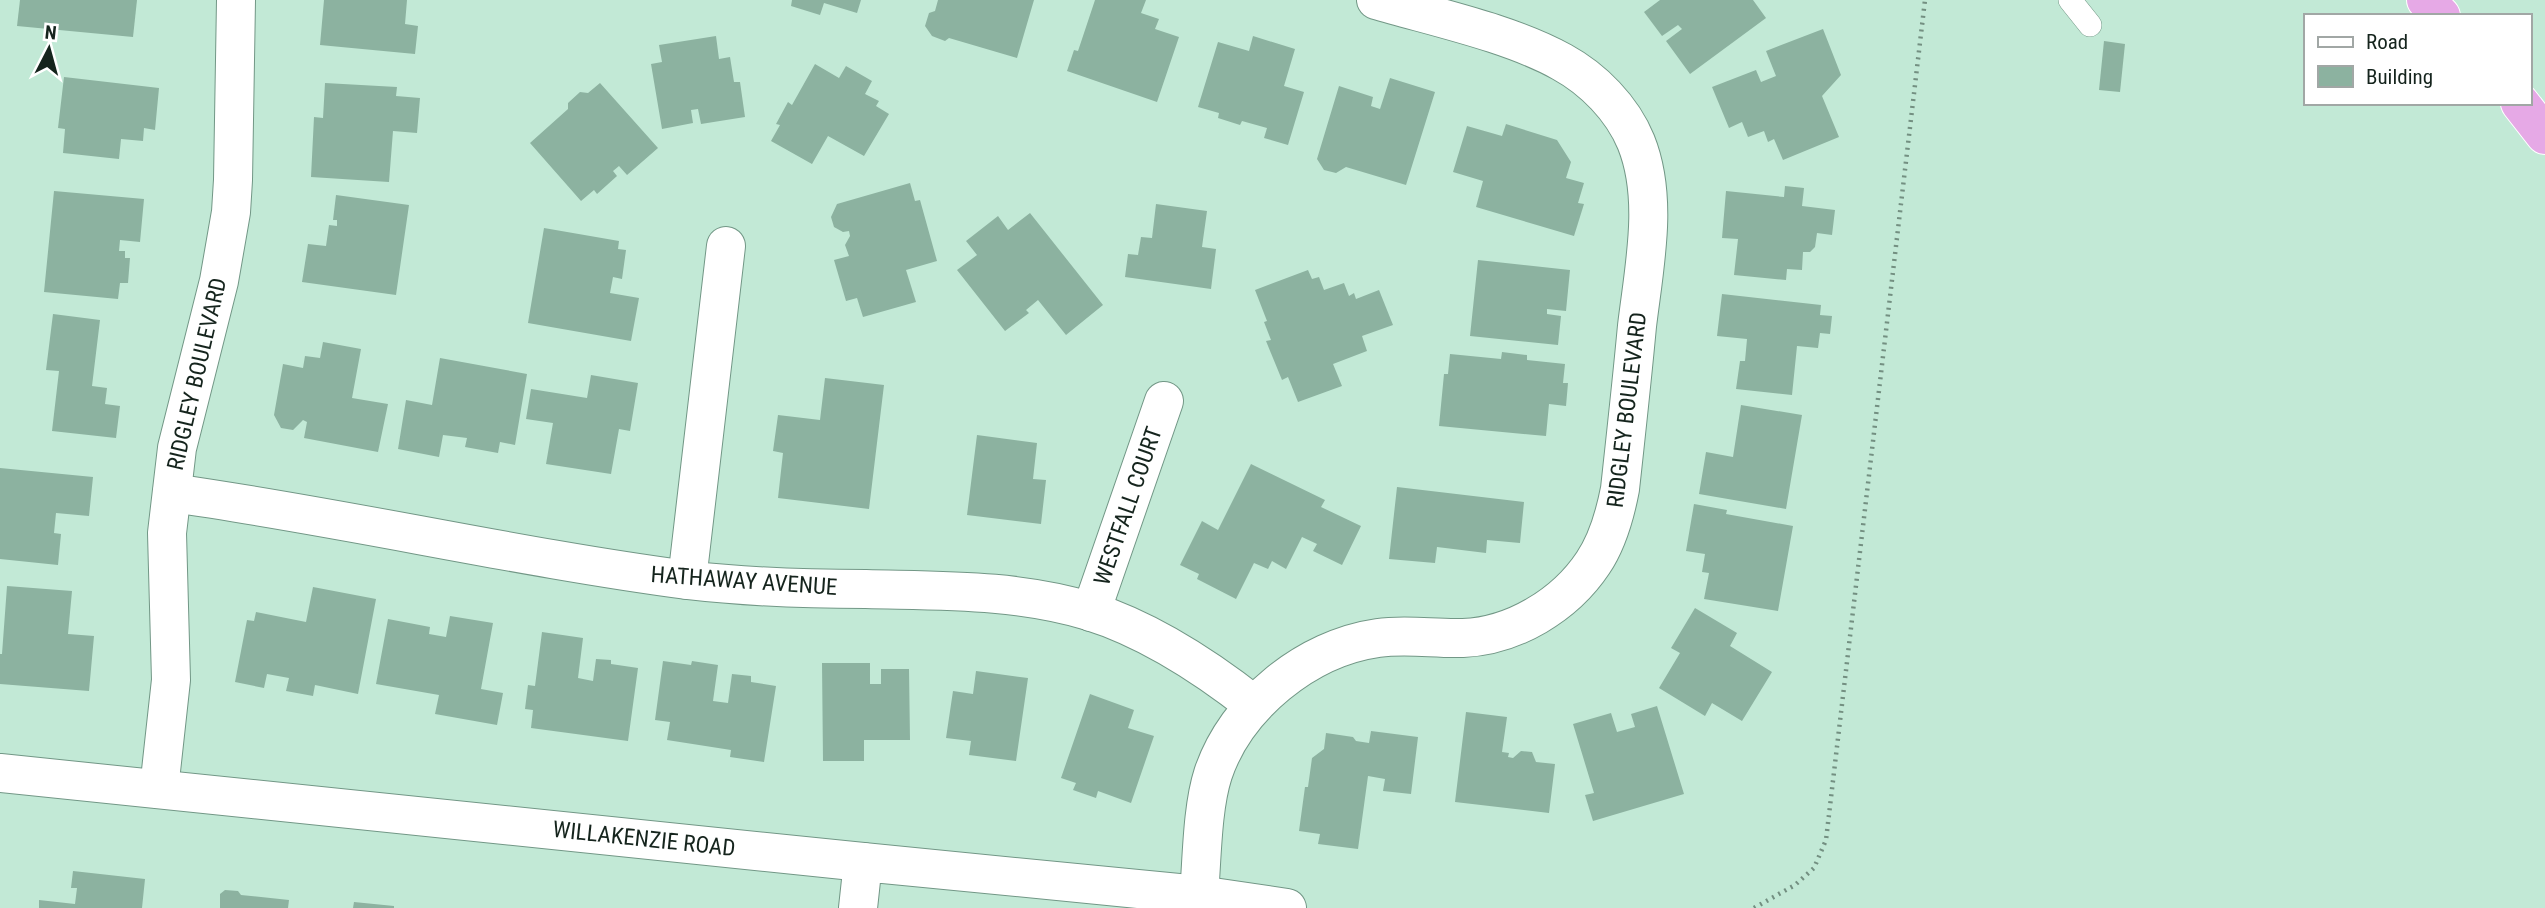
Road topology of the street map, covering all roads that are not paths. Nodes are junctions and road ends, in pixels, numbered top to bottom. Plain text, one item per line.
1 (236, 0) edge
2 (1376, 0) edge
3 (2070, 0) edge
4 (2426, 0) edge
5 (2439, 14) edge
6 (2090, 25) dead end
7 (2522, 105) edge
8 (2545, 135) edge
9 (726, 246) dead end
10 (1164, 401) dead end
11 (172, 493) junction
12 (687, 580) junction
13 (1091, 612) junction
14 (1254, 705) junction
15 (0, 773) edge
16 (159, 789) junction
17 (863, 862) junction
18 (1199, 895) junction
19 (858, 908) edge
20 (1287, 908) edge

1 - 11 street, RIDGLEY BOULEVARD
2 - 14 street, RIDGLEY BOULEVARD
3 - 6 lane
4 - 5 highway
7 - 8 highway
9 - 12 street
10 - 13 street, WESTFALL COURT
11 - 12 street, HATHAWAY AVENUE
11 - 16 street, RIDGLEY BOULEVARD
12 - 13 street, HATHAWAY AVENUE
13 - 14 street, HATHAWAY AVENUE
14 - 18 street, RIDGLEY BOULEVARD
15 - 16 street, WILLAKENZIE ROAD
16 - 17 street, WILLAKENZIE ROAD
17 - 18 street, WILLAKENZIE ROAD
17 - 19 street
18 - 20 street, WILLAKENZIE ROAD

